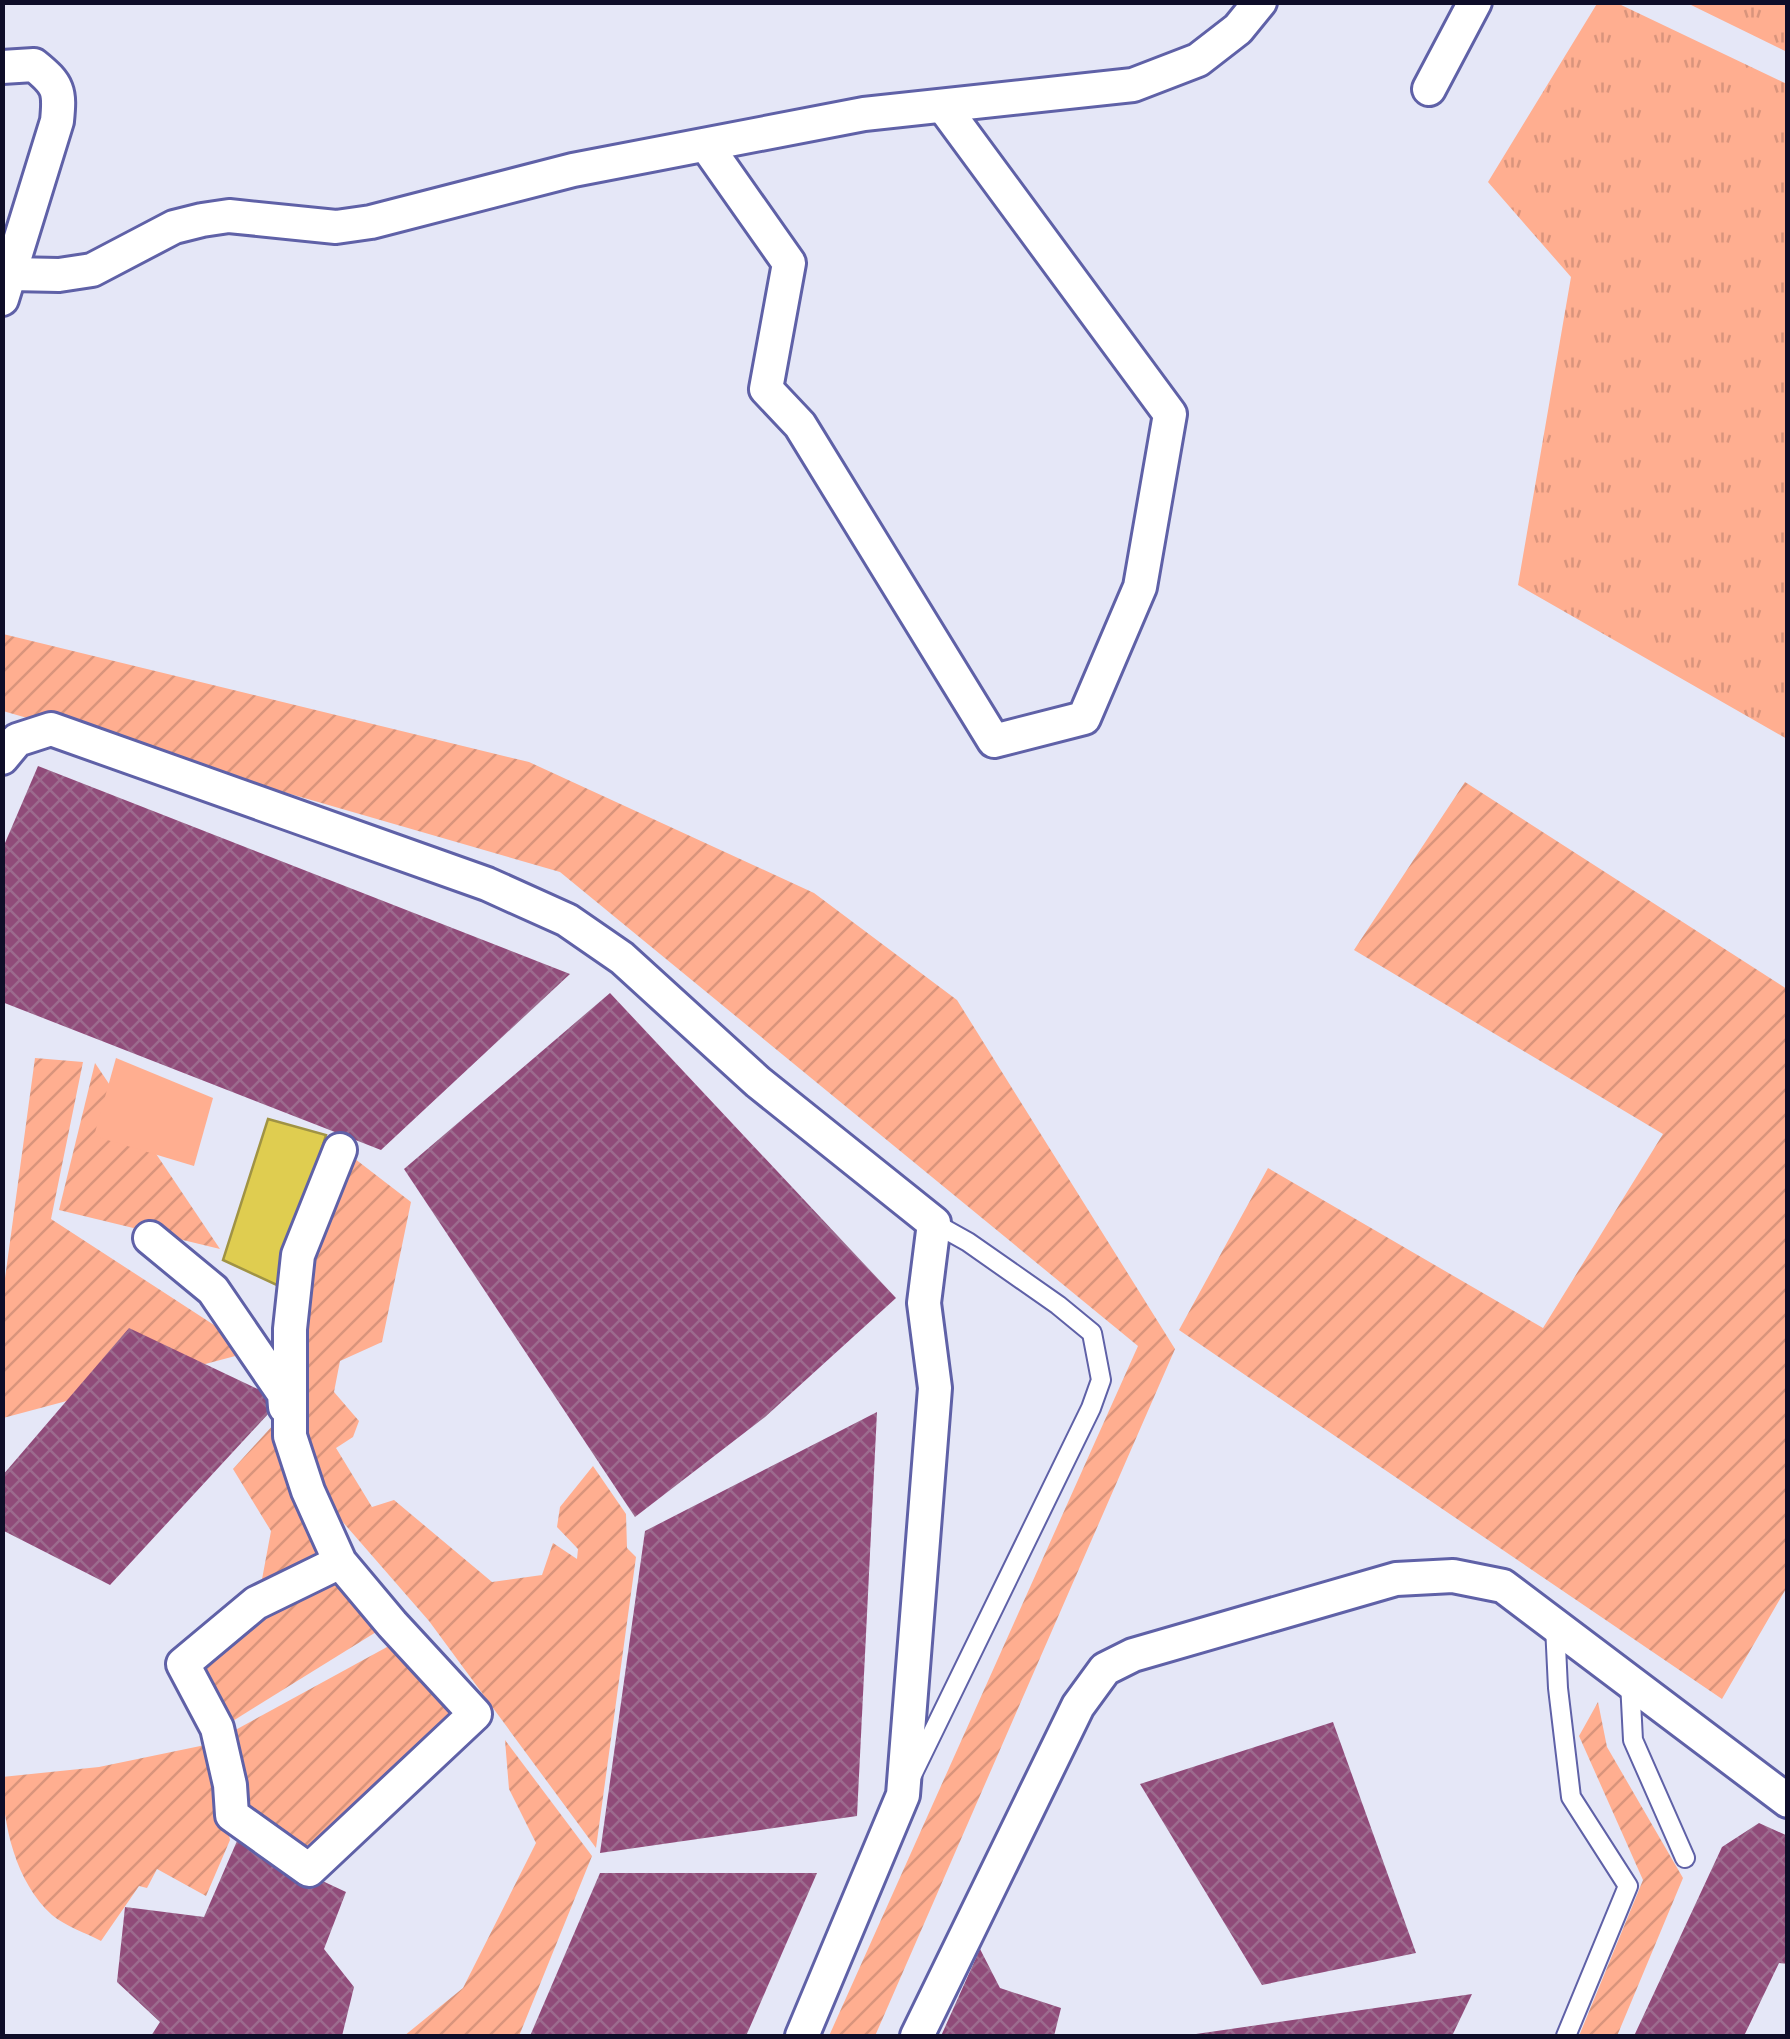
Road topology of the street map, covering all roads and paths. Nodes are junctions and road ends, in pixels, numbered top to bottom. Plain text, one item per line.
1 (1260, 2) edge
2 (1476, 2) edge
3 (2, 67) edge
4 (1429, 88) dead end
5 (943, 106) junction
6 (706, 145) junction
7 (7, 286) edge
8 (2, 758) edge
9 (340, 1150) dead end
10 (934, 1223) junction
11 (150, 1238) dead end
12 (290, 1436) junction
13 (340, 1562) junction
14 (1555, 1625) junction
15 (1630, 1682) junction
16 (903, 1795) junction
17 (1788, 1800) edge
18 (1685, 1858) dead end
19 (802, 2036) edge
20 (917, 2036) edge
21 (1566, 2036) edge

1 - 5 street
2 - 4 street
3 - 7 street
5 - 6 street
5 - 6 street
6 - 7 street
8 - 10 street
9 - 12 street
10 - 16 street
10 - 16 lane
11 - 12 street
12 - 13 street
13 - 13 street
14 - 15 street
14 - 20 street
14 - 21 lane
15 - 17 street
15 - 18 lane
16 - 19 street

